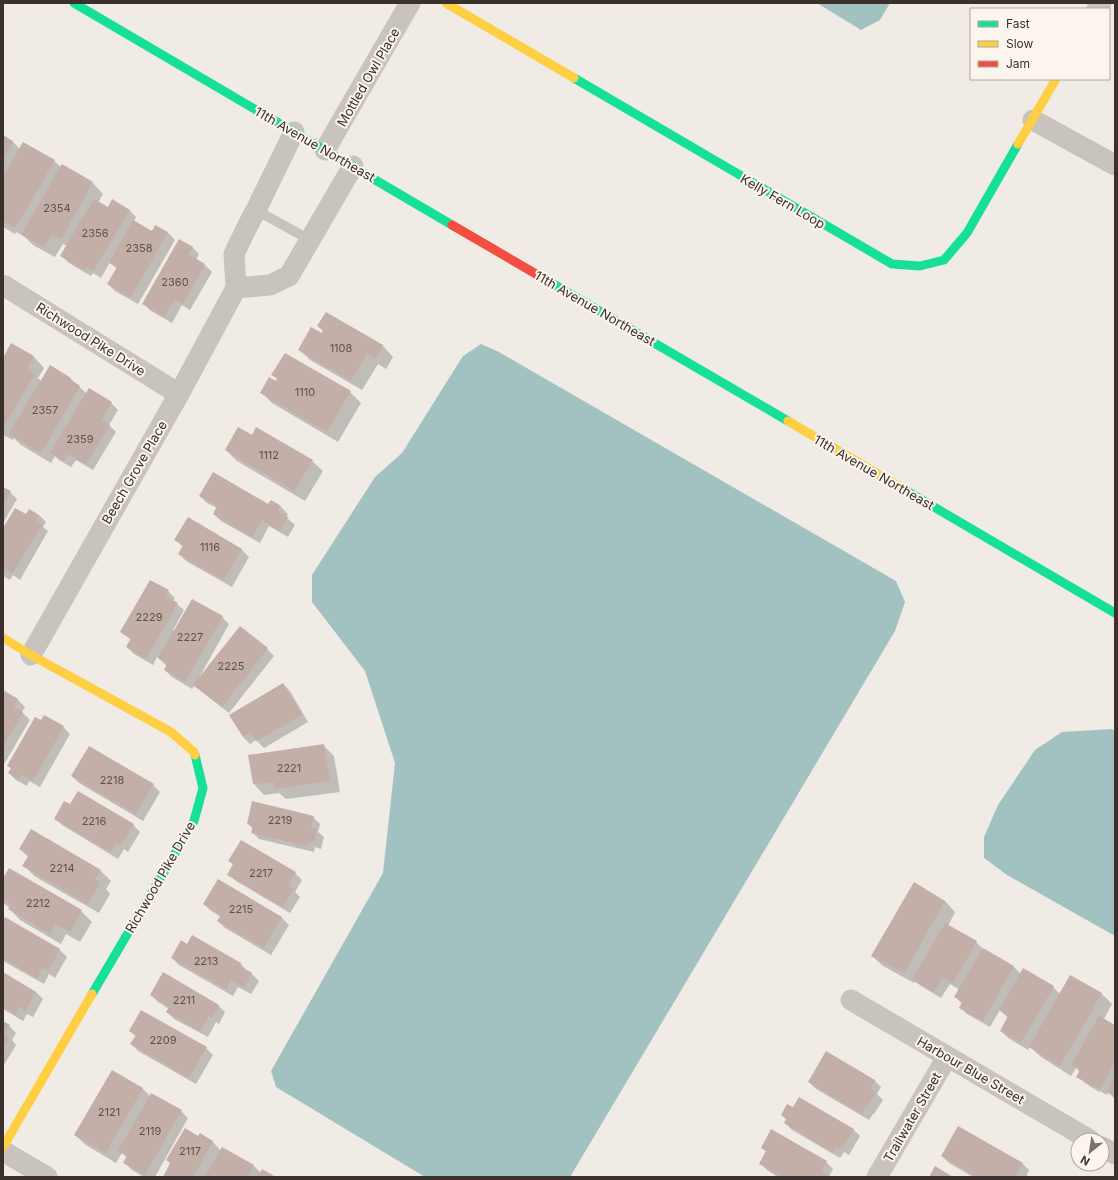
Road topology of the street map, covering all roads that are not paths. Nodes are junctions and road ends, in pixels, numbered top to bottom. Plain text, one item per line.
1 (74, 3) edge
2 (410, 3) edge
3 (446, 3) edge
4 (1055, 80) edge
5 (1033, 120) junction
6 (294, 132) junction
7 (325, 150) junction
8 (1115, 165) edge
9 (353, 166) junction
10 (256, 210) junction
11 (310, 240) junction
12 (3, 285) edge
13 (236, 288) junction
14 (179, 394) junction
15 (1115, 613) edge
16 (3, 638) edge
17 (31, 655) junction
18 (851, 1000) dead end
19 (947, 1057) junction
20 (1076, 1132) edge
21 (3, 1147) edge
22 (3, 1151) edge
23 (48, 1177) edge
24 (877, 1177) edge

1 - 6 street, 11th Avenue Northeast
2 - 7 street, Mottled Owl Place
3 - 5 street, Kelly Fern Loop
4 - 5 street, Kelly Fern Loop
5 - 8 street
6 - 7 street, 11th Avenue Northeast
6 - 10 street
7 - 9 street, 11th Avenue Northeast
9 - 11 street
9 - 15 street, 11th Avenue Northeast
10 - 11 lane
10 - 13 street
11 - 13 street
12 - 14 street, Richwood Pike Drive
13 - 14 street, Beech Grove Place
14 - 17 street, Beech Grove Place
16 - 17 street, Richwood Pike Drive
17 - 21 street, Richwood Pike Drive
18 - 19 street, Harbour Blue Street
19 - 20 street, Harbour Blue Street
19 - 24 street, Trailwater Street
22 - 23 street

